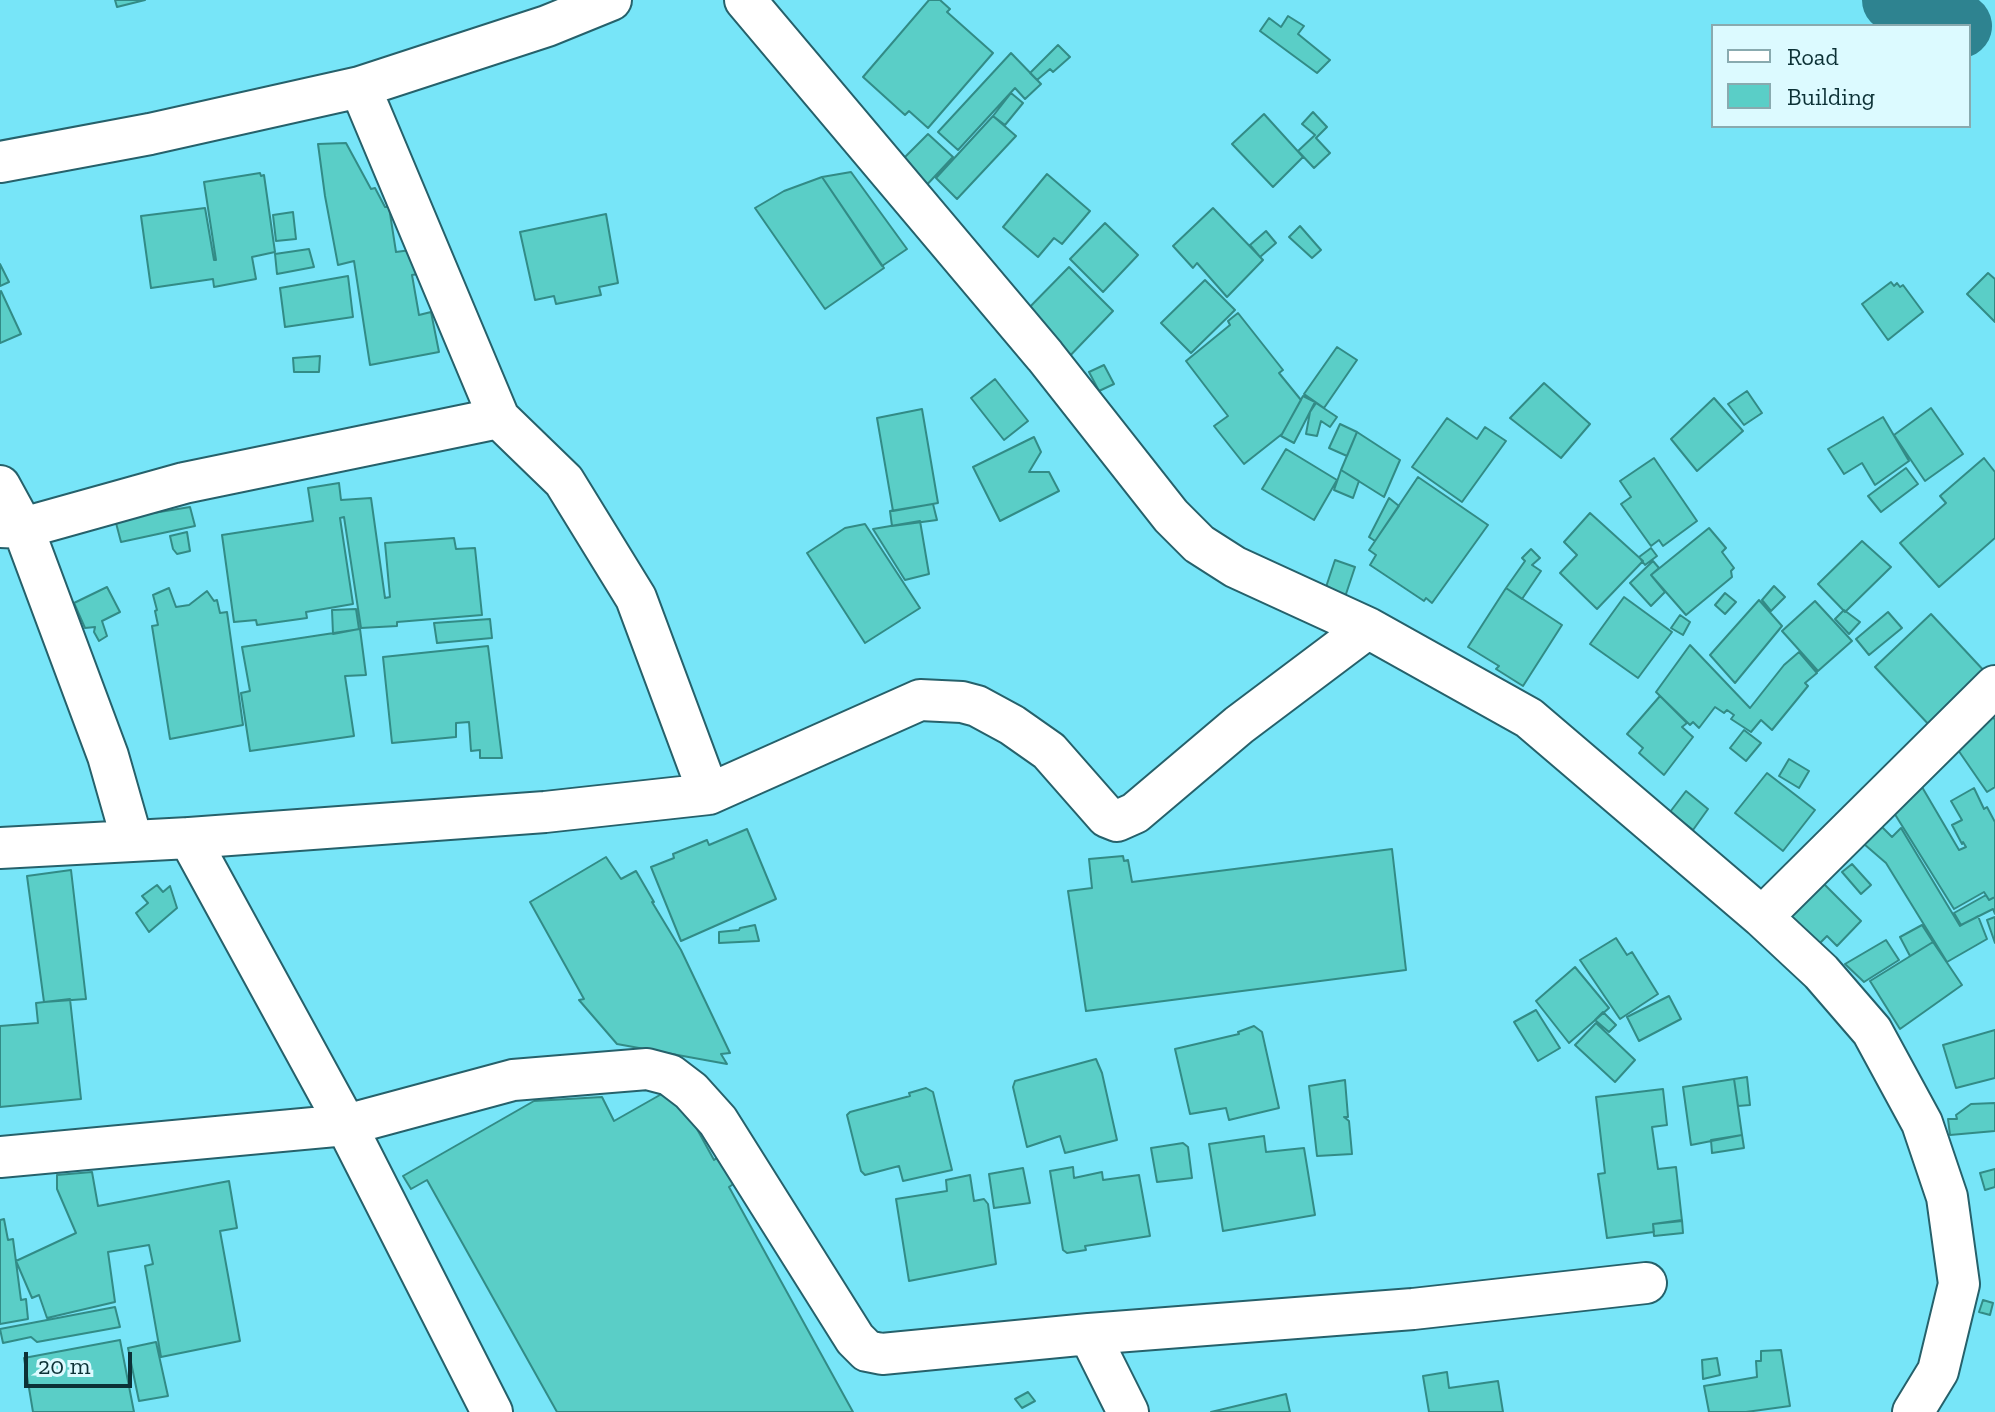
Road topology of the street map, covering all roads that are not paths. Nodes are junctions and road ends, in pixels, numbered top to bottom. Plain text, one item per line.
1 (611, 0) edge
2 (745, 0) edge
3 (360, 87) junction
4 (0, 162) edge
5 (499, 418) junction
6 (0, 486) edge
7 (11, 527) edge
8 (1368, 628) junction
9 (1995, 686) edge
10 (709, 794) junction
11 (189, 838) junction
12 (132, 840) junction
13 (0, 848) edge
14 (1762, 917) junction
15 (346, 1125) junction
16 (0, 1157) edge
17 (1646, 1283) dead end
18 (1089, 1334) junction
19 (492, 1412) edge
20 (1128, 1412) edge
21 (1913, 1412) edge

1 - 3 street
2 - 8 street
3 - 4 street
3 - 5 street
5 - 7 street
5 - 10 street
6 - 7 street
7 - 12 street
8 - 10 street
8 - 14 street
9 - 14 street
10 - 11 street
11 - 12 street
11 - 15 street
12 - 13 street
14 - 21 street
15 - 16 street
15 - 18 street
15 - 19 street
17 - 18 street
18 - 20 street

